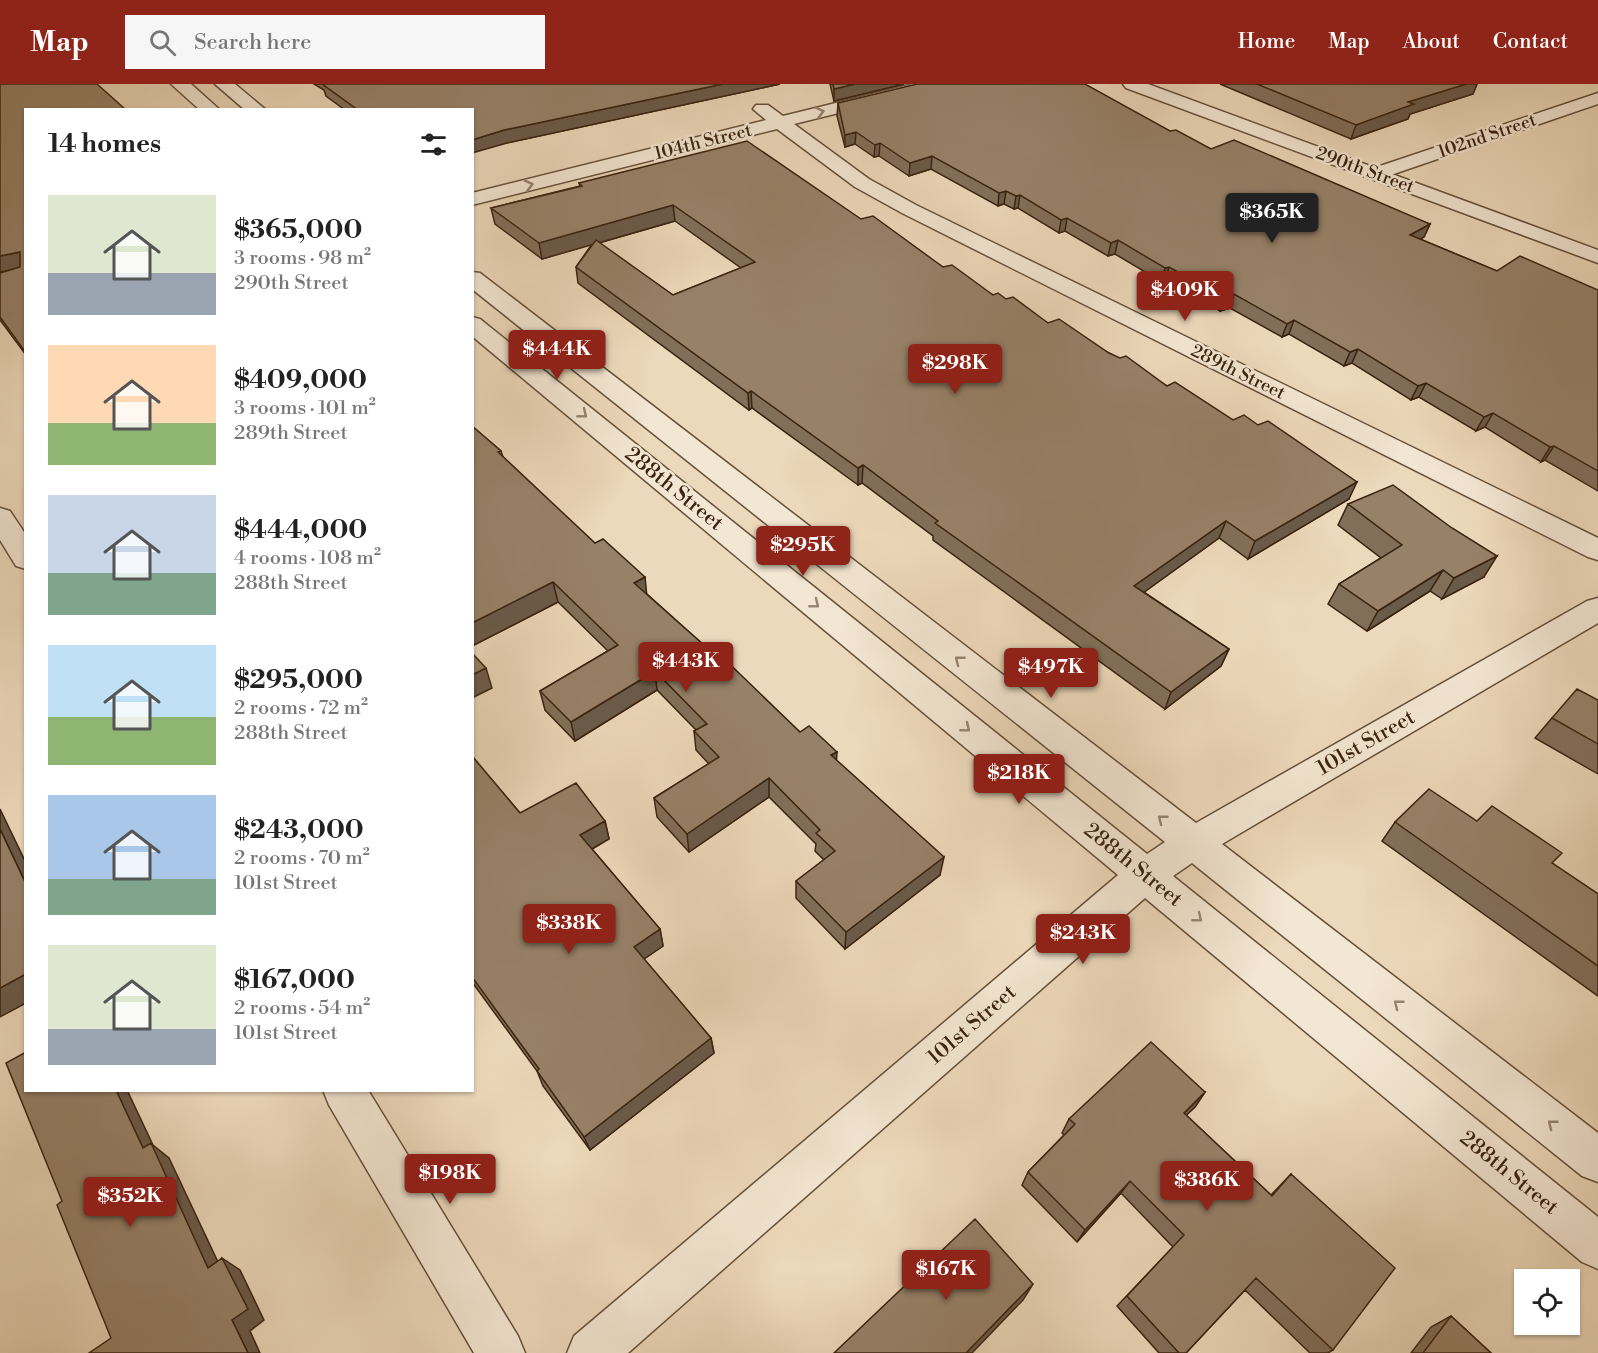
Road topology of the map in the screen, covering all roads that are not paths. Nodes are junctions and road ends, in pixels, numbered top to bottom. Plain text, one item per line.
1 (218, 84) edge
2 (224, 84) edge
3 (864, 84) edge
4 (934, 84) edge
5 (1132, 84) edge
6 (184, 88) edge
7 (1598, 98) edge
8 (209, 108) edge
9 (254, 108) edge
10 (772, 116) junction
11 (623, 143) dead end
12 (1375, 174) junction
13 (474, 198) edge
14 (1598, 257) edge
15 (474, 280) edge
16 (474, 326) edge
17 (568, 353) junction
18 (529, 370) junction
19 (0, 517) edge
20 (812, 545) junction
21 (1598, 550) edge
22 (24, 556) edge
23 (771, 568) junction
24 (1598, 609) edge
25 (1193, 843) junction
26 (1145, 875) junction
27 (345, 1092) edge
28 (1598, 1160) edge
29 (1598, 1246) edge
30 (501, 1353) edge
31 (591, 1353) edge

1 - 6 street
2 - 9 street
3 - 10 street, 104th Street
10 -> 4 street, 104th Street
5 - 12 street, 290th Street
6 - 8 street
7 - 12 street, 102nd Street
10 - 11 street, 104th Street
13 -> 10 street, 104th Street
10 - 21 street, 289th Street
12 - 14 street, 290th Street
15 - 17 street, 288th Street
16 - 18 street, 288th Street
17 - 18 street
17 - 20 street, 288th Street
18 -> 23 street, 288th Street
19 - 22 street
20 - 23 street
25 -> 20 street, 288th Street
23 -> 26 street, 288th Street
24 - 25 street, 101st Street
25 - 26 street, 101st Street
28 -> 25 street, 288th Street
26 -> 29 street, 288th Street
26 - 31 street, 101st Street
27 - 30 street

